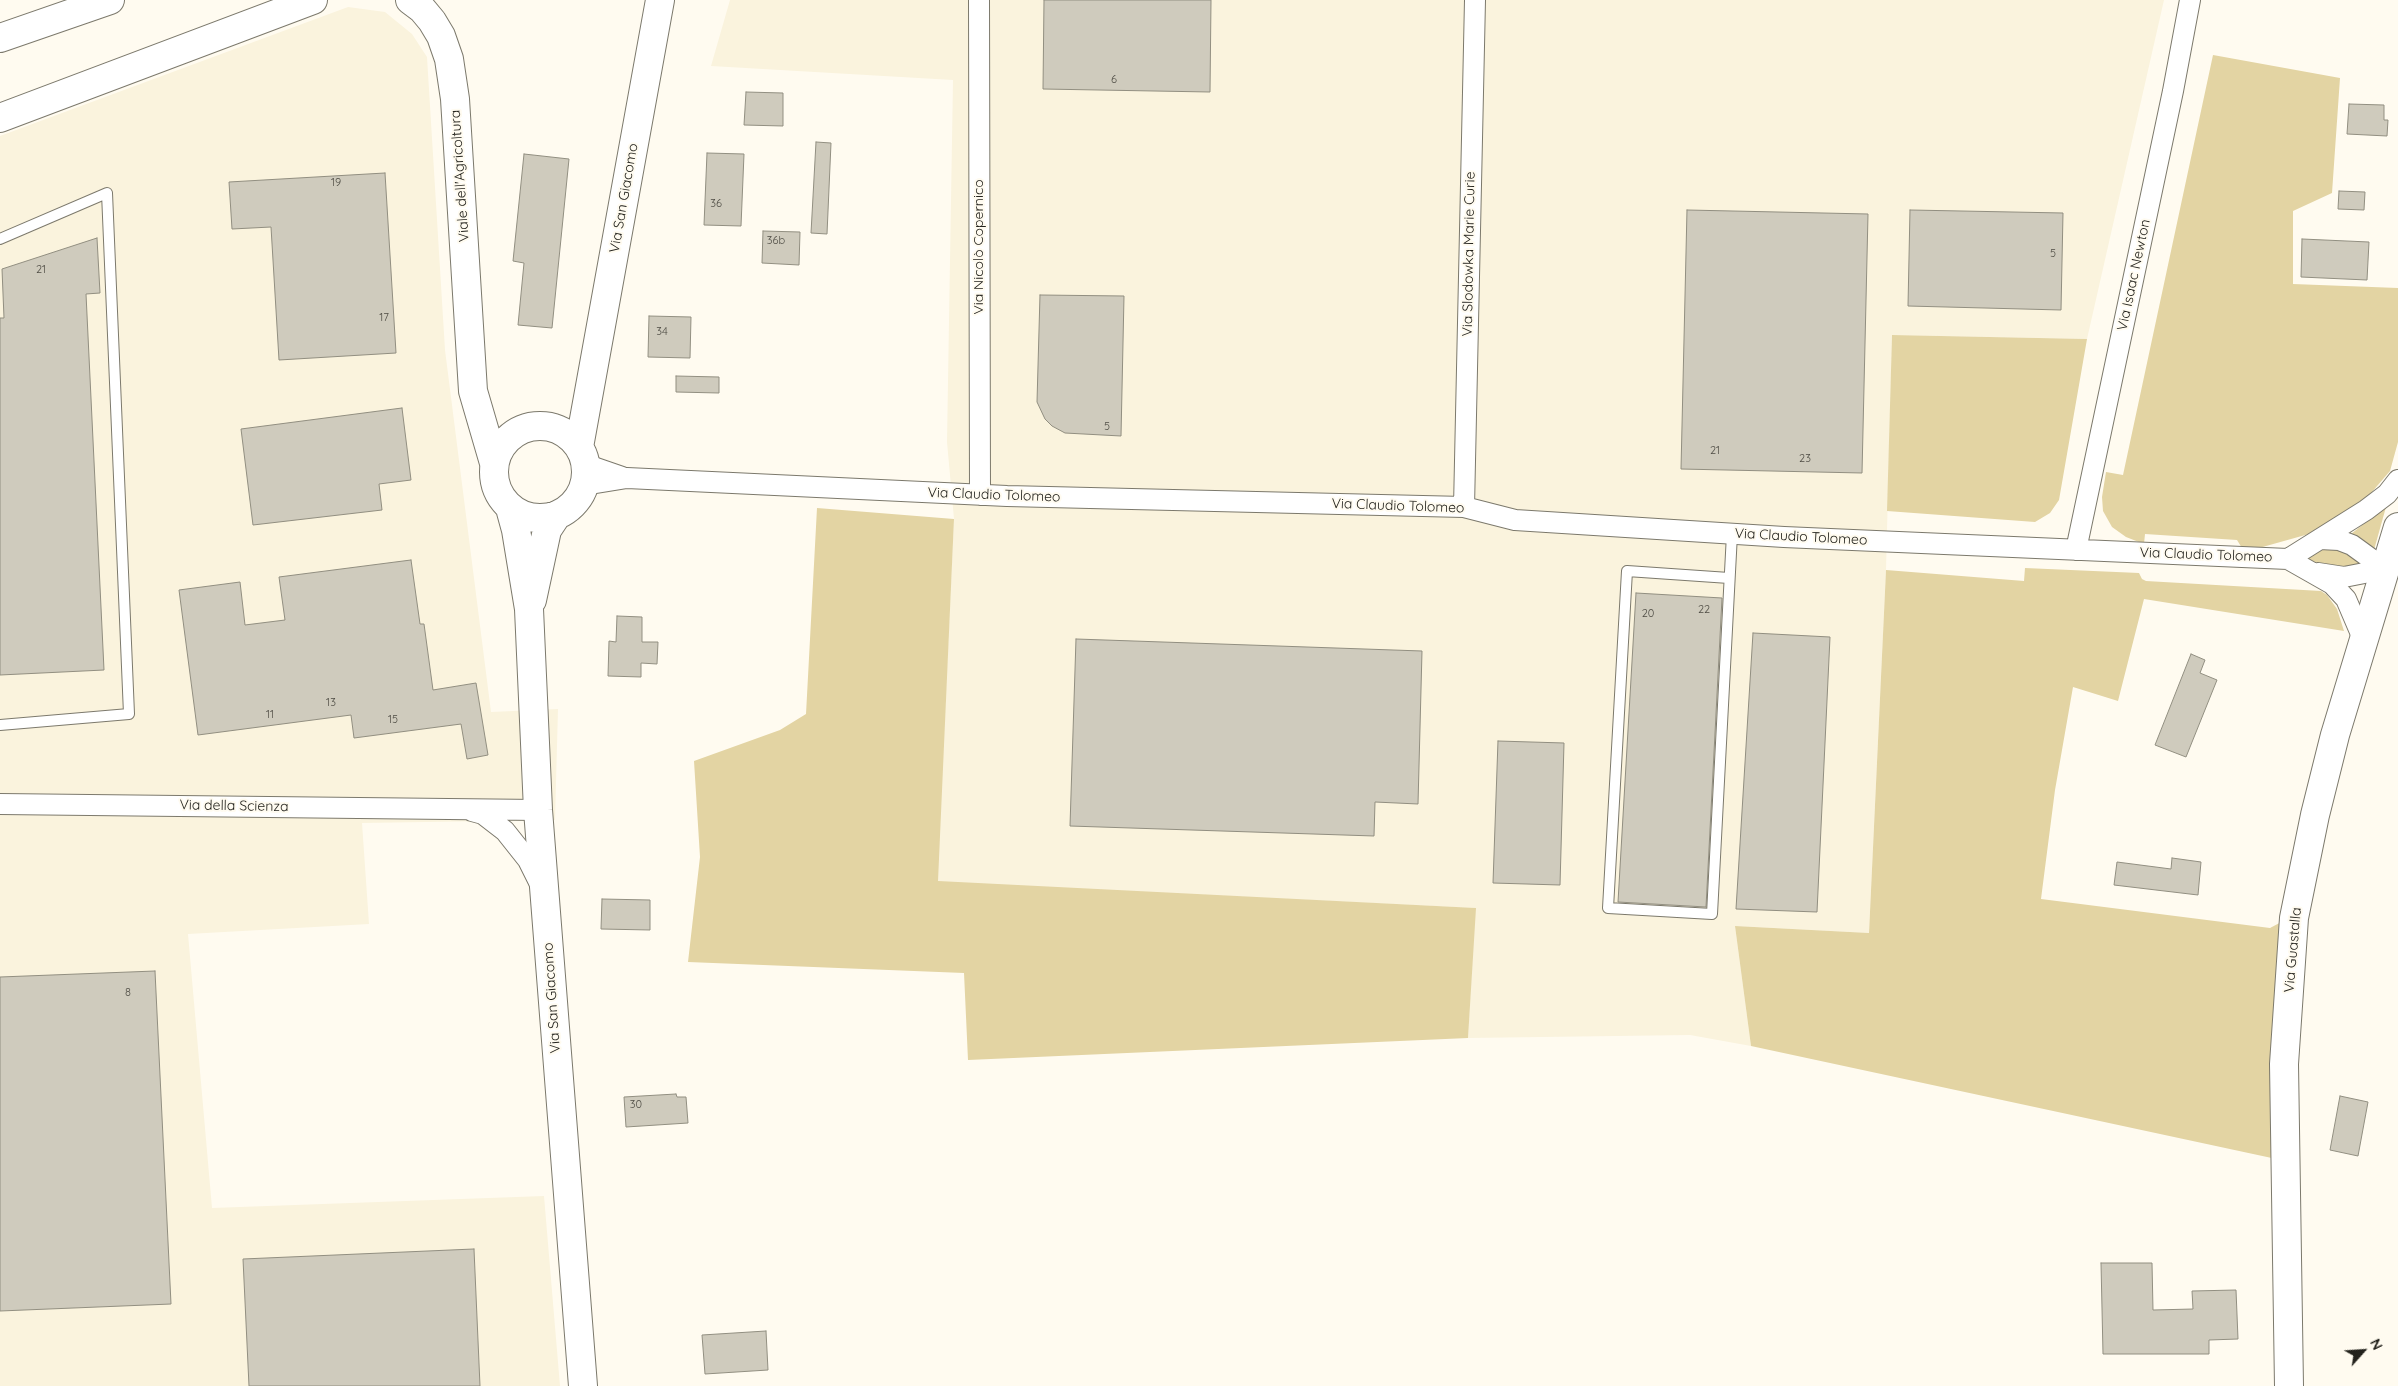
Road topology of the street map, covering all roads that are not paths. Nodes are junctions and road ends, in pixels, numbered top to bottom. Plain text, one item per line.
1 (110, 0) edge
2 (313, 0) edge
3 (410, 0) edge
4 (660, 0) edge
5 (979, 0) edge
6 (1475, 0) edge
7 (2190, 0) edge
8 (0, 38) edge
9 (0, 118) edge
10 (0, 240) edge
11 (471, 366) junction
12 (589, 396) junction
13 (539, 426) junction
14 (581, 452) junction
15 (494, 463) junction
16 (627, 478) junction
17 (2398, 480) edge
18 (584, 485) junction
19 (980, 495) junction
20 (1464, 507) junction
21 (510, 508) junction
22 (558, 515) junction
23 (2398, 527) edge
24 (1732, 534) junction
25 (2320, 539) junction
26 (2076, 550) junction
27 (2288, 559) junction
28 (2385, 569) junction
29 (2313, 571) junction
30 (1729, 578) junction
31 (530, 609) junction
32 (2364, 641) junction
33 (0, 725) edge
34 (0, 804) edge
35 (468, 809) junction
36 (538, 810) junction
37 (544, 894) junction
38 (582, 1386) edge
39 (2289, 1386) edge

1 - 8 main road
2 - 9 main road
3 - 11 main road, Viale dell'Agricoltura
4 - 12 main road, Via San Giacomo
5 - 19 street, Via Nicolò Copernico
6 - 20 street, Via Slodowka Marie Curie
7 - 26 street, Via Isaac Newton
10 - 33 lane
11 - 13 main road, Viale dell'Agricoltura
11 - 15 main road, Viale dell'Agricoltura
12 - 13 main road
12 - 14 main road, Via San Giacomo
13 - 14 main road
13 - 15 main road
14 - 16 street, Via Claudio Tolomeo
14 - 18 main road
15 - 21 main road
16 - 18 street, Via Claudio Tolomeo
16 - 19 street, Via Claudio Tolomeo
17 - 25 street
18 - 22 main road
19 - 20 street, Via Claudio Tolomeo
20 - 24 street, Via Claudio Tolomeo
21 - 22 main road
21 - 31 main road, Via San Giacomo
22 - 31 main road, Via San Giacomo
23 - 28 main road, Via Guastalla
24 - 26 street, Via Claudio Tolomeo
24 - 30 lane
25 - 27 street
25 - 28 street
26 - 27 street, Via Claudio Tolomeo
27 - 29 street
28 - 29 street
28 - 32 main road, Via Guastalla
29 - 32 street
30 - 30 lane
31 - 36 main road, Via San Giacomo
32 - 39 main road, Via Guastalla
34 - 35 street, Via della Scienza
35 - 36 street, Via della Scienza
35 - 37 street, Via della Scienza
36 - 37 main road, Via San Giacomo
37 - 38 main road, Via San Giacomo

